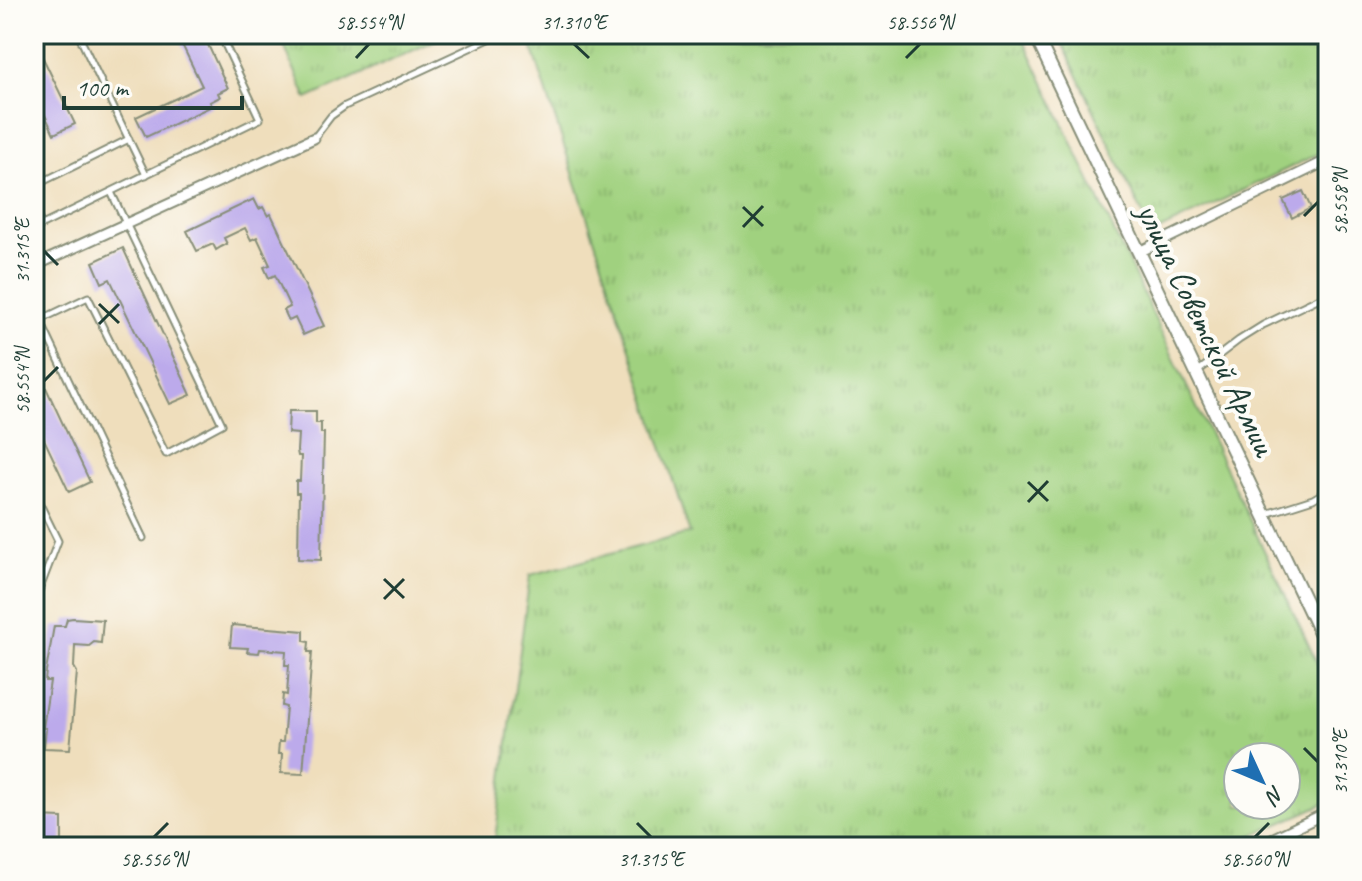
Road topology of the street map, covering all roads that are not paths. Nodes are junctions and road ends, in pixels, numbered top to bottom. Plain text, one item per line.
1 (78, 34) edge
2 (220, 34) edge
3 (500, 34) edge
4 (1035, 34) edge
5 (314, 138) joint
6 (129, 139) junction
7 (1328, 160) edge
8 (146, 175) junction
9 (34, 186) edge
10 (111, 192) junction
11 (34, 211) edge
12 (125, 223) junction
13 (42, 225) junction
14 (34, 229) edge
15 (1139, 252) junction
16 (34, 266) edge
17 (1328, 294) edge
18 (1196, 373) junction
19 (1328, 490) edge
20 (34, 492) edge
21 (1264, 515) junction
22 (143, 538) dead end
23 (34, 604) edge
24 (1328, 649) edge
25 (1328, 812) edge
26 (1255, 847) edge

1 - 6 lane
2 - 8 lane
3 - 5 lane
4 - 15 main road, улица Советской Армии
5 - 12 street
6 - 8 lane
6 - 9 lane
7 - 15 street
8 - 10 lane
10 - 12 lane
10 - 13 lane
11 - 13 lane
12 - 16 street
12 - 22 lane
13 - 14 lane
15 - 18 main road, улица Советской Армии
17 - 18 lane
18 - 21 main road, улица Советской Армии
19 - 21 lane
20 - 23 lane
21 - 24 main road, улица Советской Армии
25 - 26 street

